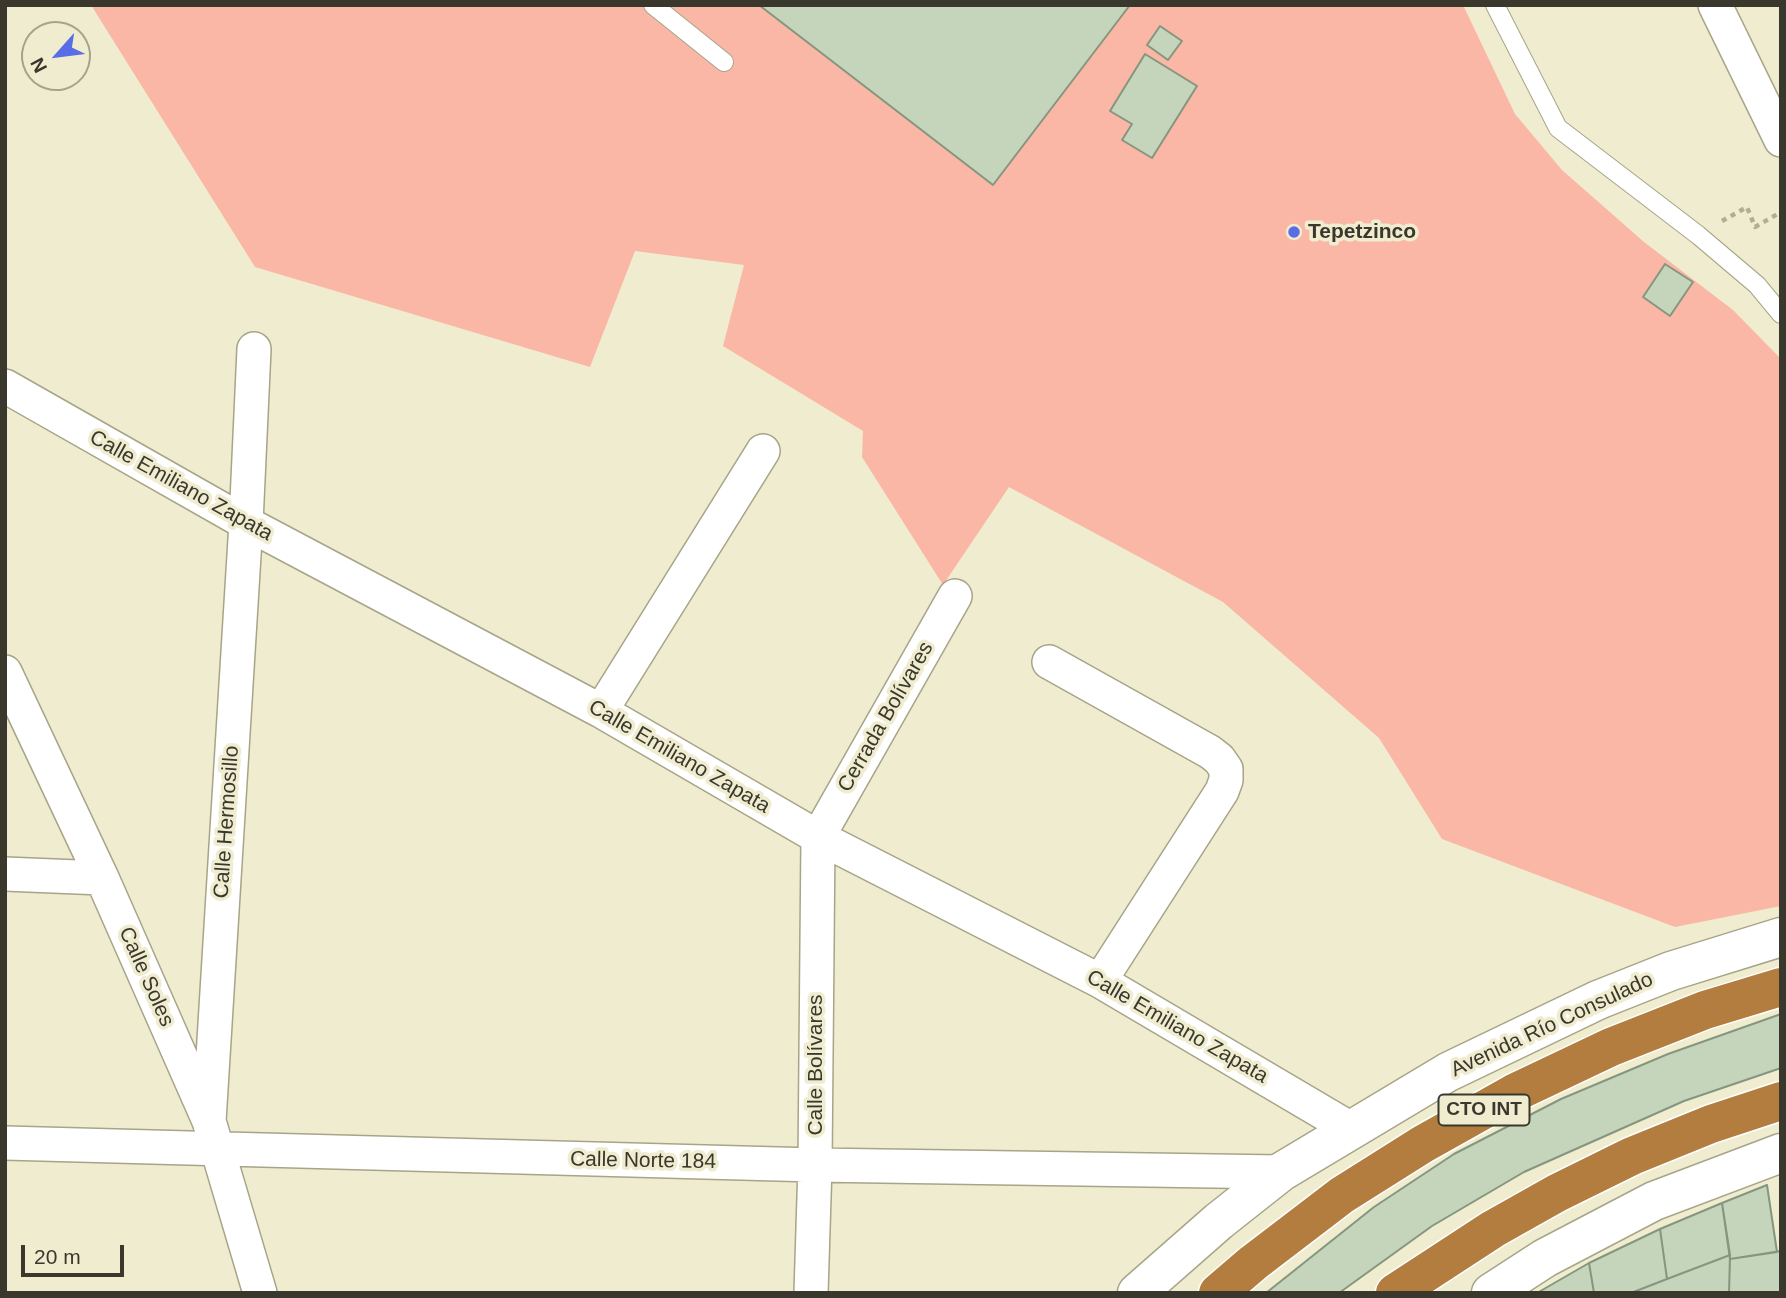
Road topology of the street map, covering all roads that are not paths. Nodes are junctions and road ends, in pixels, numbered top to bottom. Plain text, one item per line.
1 (653, 5) edge
2 (1495, 5) edge
3 (1715, 5) edge
4 (724, 62) dead end
5 (1781, 140) edge
6 (1781, 314) edge
7 (254, 349) dead end
8 (5, 386) edge
9 (763, 451) dead end
10 (246, 523) junction
11 (955, 596) dead end
12 (1049, 662) dead end
13 (5, 672) edge
14 (601, 711) junction
15 (818, 837) junction
16 (5, 874) edge
17 (102, 878) junction
18 (1781, 937) edge
19 (1100, 981) junction
20 (1781, 987) edge
21 (1781, 1101) edge
22 (1351, 1129) junction
23 (214, 1136) junction
24 (5, 1143) edge
25 (1781, 1153) edge
26 (815, 1165) junction
27 (1281, 1172) junction
28 (260, 1293) edge
29 (811, 1293) edge
30 (1137, 1293) edge
31 (1218, 1293) edge
32 (1395, 1293) edge
33 (1491, 1293) edge

1 - 4 lane
2 - 6 lane
3 - 5 street
7 - 10 street, Calle Hermosillo
8 - 10 street, Calle Emiliano Zapata
9 - 14 street
10 - 14 street, Calle Emiliano Zapata
10 - 23 street, Calle Hermosillo
11 - 15 street, Cerrada Bolívares
12 - 19 street
13 - 17 street, Calle Soles
14 - 15 street, Calle Emiliano Zapata
15 - 19 street, Calle Emiliano Zapata
15 - 26 street, Calle Bolívares
16 - 17 street
17 - 23 street, Calle Soles
18 - 22 main road, Avenida Río Consulado / CTO INT
19 - 22 street, Calle Emiliano Zapata
20 - 31 highway, CTO INT
21 - 32 highway
22 - 27 main road, Avenida Río Consulado / CTO INT
23 - 24 street, Calle Norte 184
23 - 26 street, Calle Norte 184
23 - 28 street, Calle Soles
25 - 33 main road
26 - 27 street, Calle Norte 184
26 - 29 street, Calle Bolívares
27 - 30 main road, Avenida Río Consulado / CTO INT

